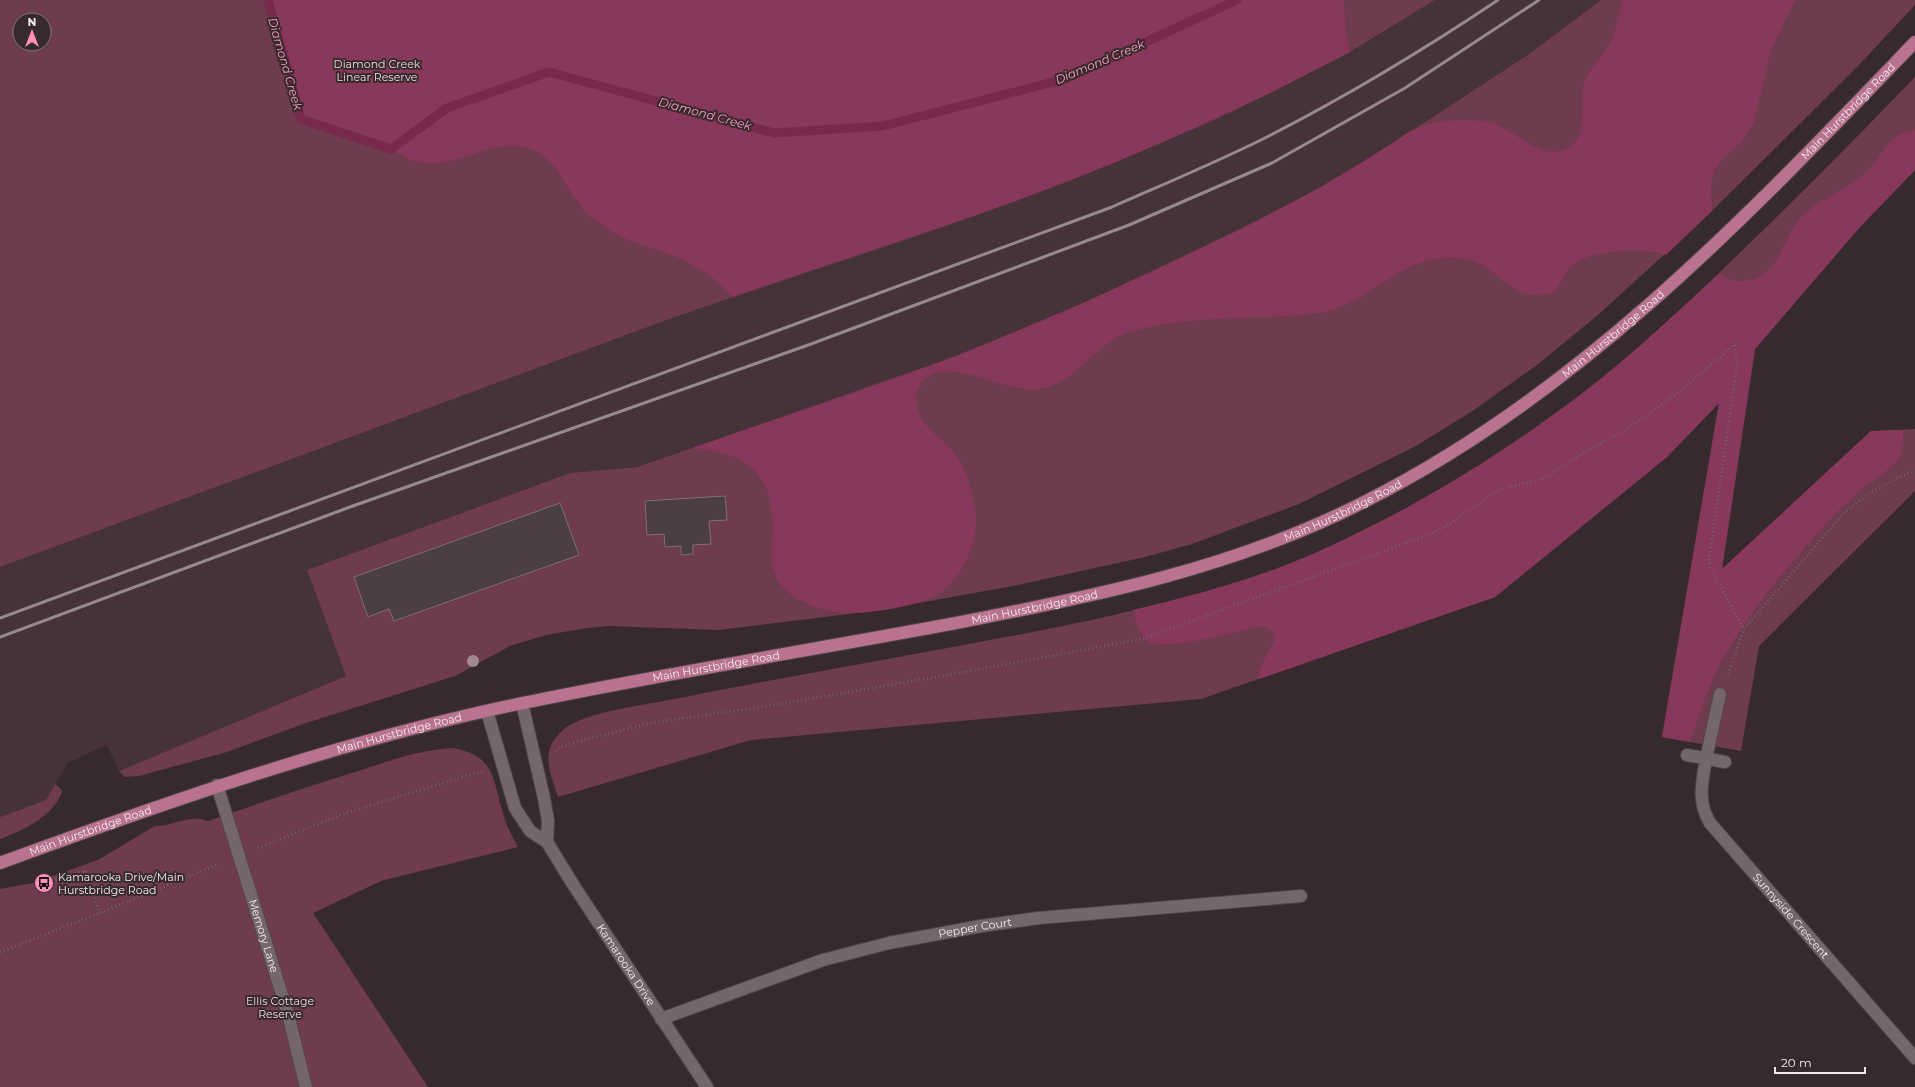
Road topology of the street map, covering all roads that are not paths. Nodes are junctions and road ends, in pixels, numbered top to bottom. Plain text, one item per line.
1 (1915, 42) edge
2 (1720, 694) road end
3 (522, 703) junction
4 (487, 711) junction
5 (1687, 755) dead end
6 (1706, 759) junction
7 (1725, 762) dead end
8 (217, 785) junction
9 (547, 842) junction
10 (0, 863) edge
11 (1301, 896) dead end
12 (661, 1019) junction
13 (1915, 1058) edge
14 (306, 1087) edge
15 (707, 1087) edge

1 - 3 main road, Main Hurstbridge Road
2 - 6 street, Sunnyside Crescent
3 - 4 main road, Main Hurstbridge Road
3 - 9 street, Kamarooka Drive
4 - 8 main road, Main Hurstbridge Road
4 - 9 street, Kamarooka Drive
5 - 6 street
6 - 7 street
6 - 13 street, Sunnyside Crescent
8 - 10 main road, Main Hurstbridge Road
8 - 14 street, Memory Lane
9 - 12 street, Kamarooka Drive
11 - 12 street, Pepper Court
12 - 15 street, Kamarooka Drive

